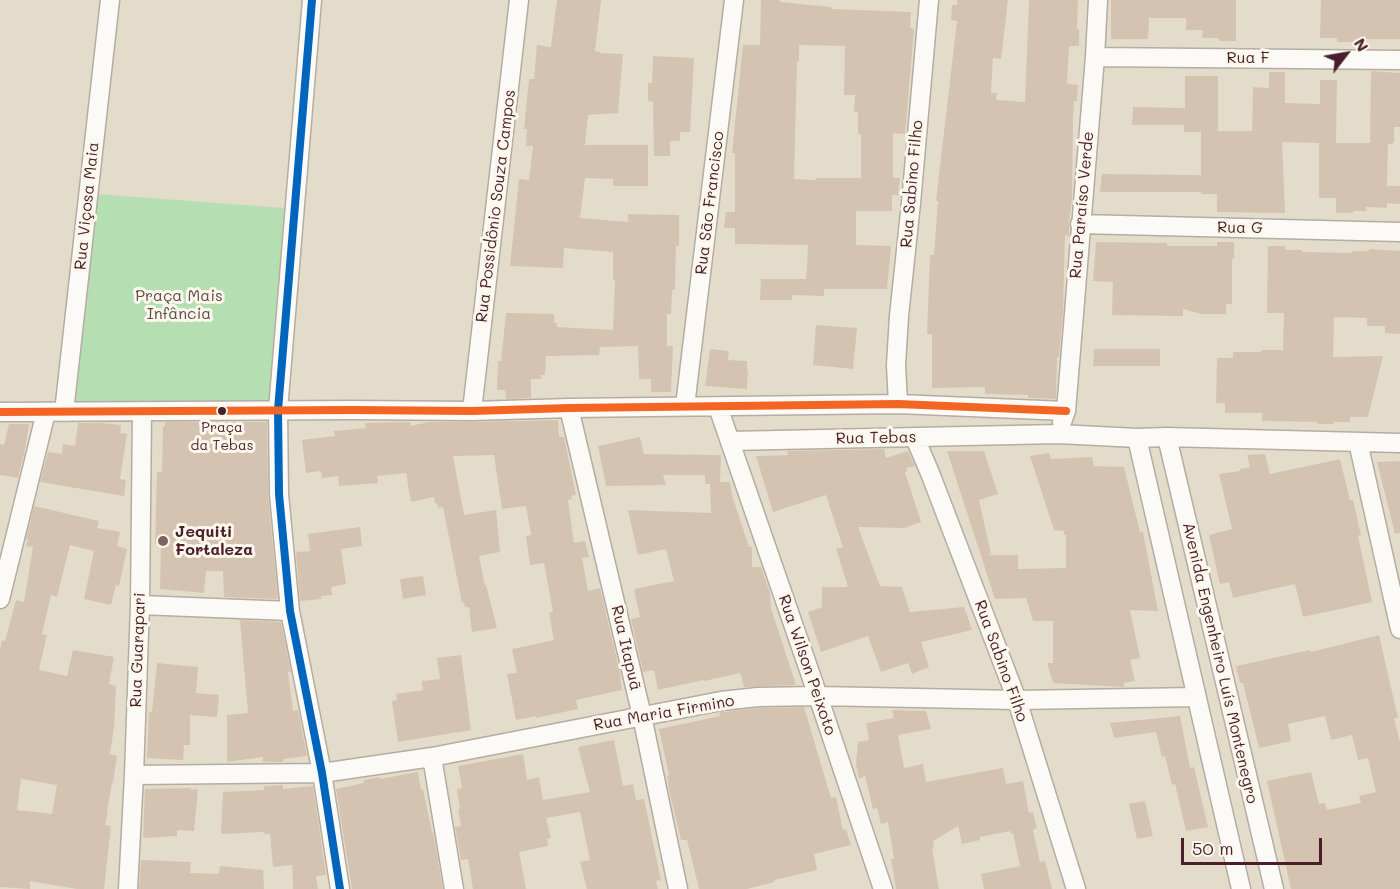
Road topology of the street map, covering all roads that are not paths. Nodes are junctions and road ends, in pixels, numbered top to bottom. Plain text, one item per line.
1 (110, 0) edge
2 (312, 0) edge
3 (519, 0) edge
4 (735, 0) edge
5 (929, 0) edge
6 (1098, 0) edge
7 (1095, 57) junction
8 (1400, 60) edge
9 (1080, 224) junction
10 (1400, 232) edge
11 (898, 404) junction
12 (685, 406) junction
13 (718, 407) junction
14 (569, 408) junction
15 (278, 410) junction
16 (142, 411) junction
17 (472, 411) junction
18 (1066, 411) junction
19 (0, 412) edge
20 (46, 412) junction
21 (64, 412) junction
22 (1059, 434) junction
23 (1167, 437) junction
24 (915, 438) junction
25 (1137, 438) junction
26 (730, 441) junction
27 (1358, 442) junction
28 (1400, 443) edge
29 (0, 599) edge
30 (140, 605) junction
31 (290, 611) junction
32 (1400, 629) edge
33 (818, 696) junction
34 (1197, 697) junction
35 (1017, 700) junction
36 (642, 716) junction
37 (432, 756) junction
38 (322, 773) junction
39 (134, 776) junction
40 (1264, 849) junction
41 (1234, 857) junction
42 (128, 889) edge
43 (340, 889) edge
44 (454, 889) edge
45 (678, 889) edge
46 (883, 889) edge
47 (1076, 889) edge
48 (1241, 889) edge
49 (1274, 889) edge

1 - 21 street, Rua Viçosa Maia
2 - 15 street
3 - 17 street, Rua Possidônio Souza Campos
4 - 12 street, Rua São Francisco
5 - 11 street, Rua Sabino Filho
6 - 7 street, Rua Paraíso Verde
7 - 8 street, Rua F
7 - 9 street, Rua Paraíso Verde
9 - 10 street, Rua G
9 - 18 street, Rua Paraíso Verde
11 - 13 street, Rua Tebas
11 - 18 street, Rua Tebas
12 - 13 street, Rua Tebas
12 - 14 street, Rua Tebas
13 - 26 street
14 - 17 street, Rua Tebas
14 - 36 street, Rua Itapuã
15 - 16 street, Rua Tebas
15 - 17 street, Rua Tebas
15 - 31 street
16 - 21 street, Rua Tebas
16 - 30 street, Rua Guarapari
18 - 22 street
19 - 20 street, Rua Tebas
20 - 21 street, Rua Tebas
20 - 29 street
22 - 24 street, Rua Tebas
22 - 25 street, Rua Tebas
23 - 25 street, Rua Tebas
23 - 27 street, Rua Tebas
23 - 40 street, Avenida Engenheiro Luís Montenegro
24 - 26 street, Rua Tebas
24 - 35 street, Rua Sabino Filho
25 - 34 street, Avenida Engenheiro Luís Montenegro
26 - 33 street, Rua Wilson Peixoto
27 - 28 street, Rua Tebas
27 - 32 street
30 - 31 street
30 - 39 street, Rua Guarapari
31 - 38 street
33 - 35 street, Rua Maria Firmino
33 - 36 street, Rua Maria Firmino
33 - 46 street, Rua Wilson Peixoto
34 - 35 street, Rua Maria Firmino
34 - 41 street, Avenida Engenheiro Luís Montenegro
35 - 47 street, Rua Sabino Filho
36 - 37 street, Rua Maria Firmino
36 - 45 street, Rua Itapuã
37 - 38 street, Rua Maria Firmino
37 - 44 street
38 - 39 street, Rua Maria Firmino
38 - 43 street
39 - 42 street, Rua Guarapari
40 - 41 street
40 - 49 street, Avenida Engenheiro Luís Montenegro
41 - 48 street, Avenida Engenheiro Luís Montenegro

